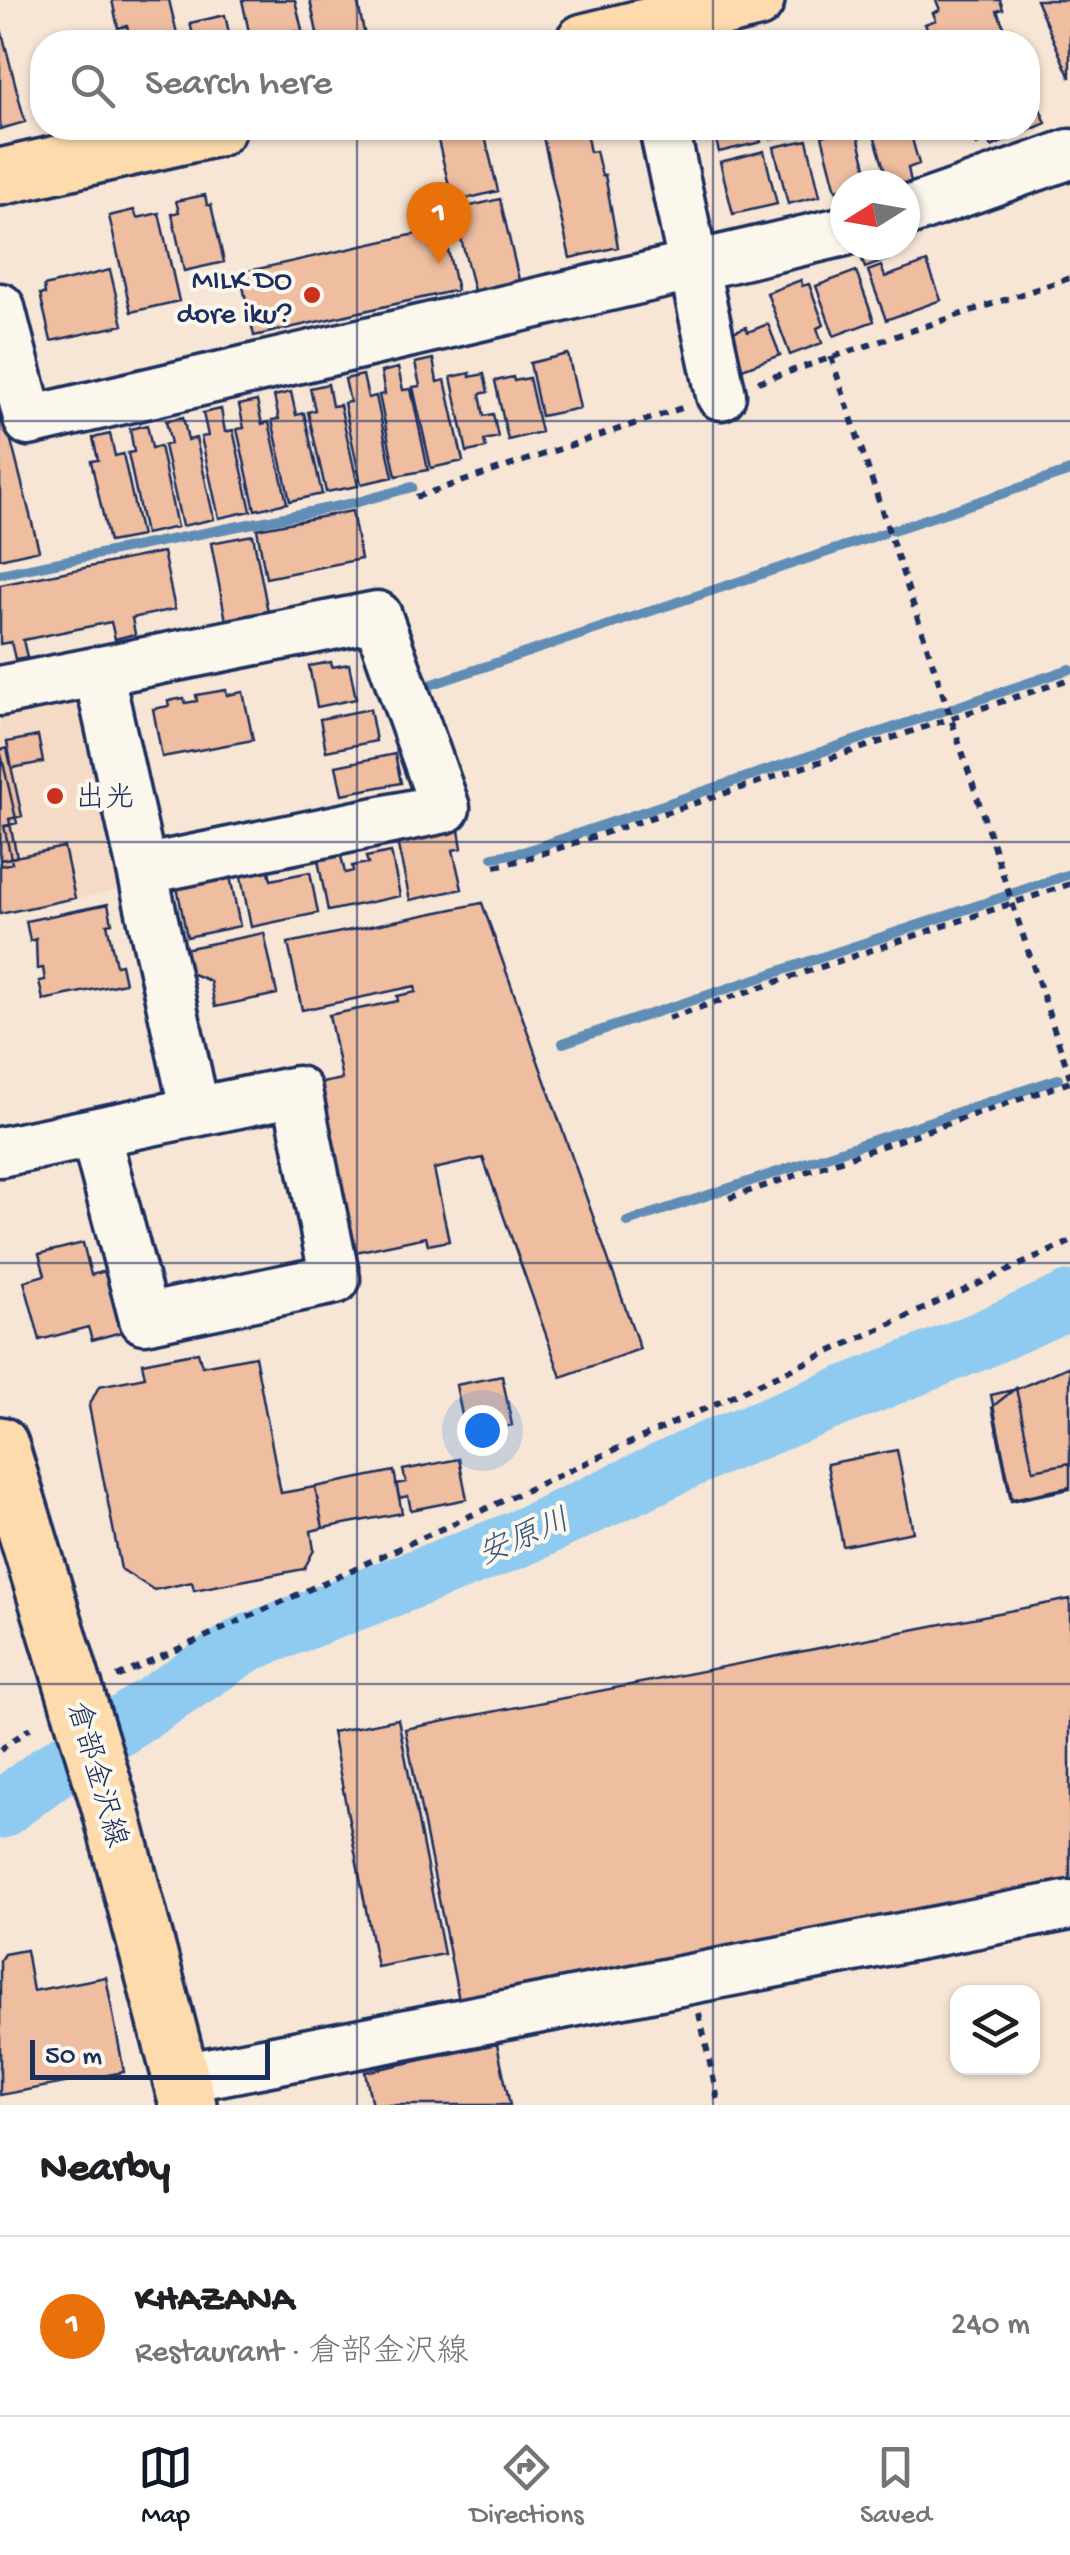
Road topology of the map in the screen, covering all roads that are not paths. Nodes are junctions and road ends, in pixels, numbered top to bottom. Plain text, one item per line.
1 (756, 0) edge
2 (642, 24) edge
3 (164, 140) edge
4 (667, 140) edge
5 (1070, 154) edge
6 (0, 177) edge
7 (920, 207) edge
8 (830, 235) edge
9 (694, 268) junction
10 (0, 308) edge
11 (720, 395) dead end
12 (98, 671) junction
13 (0, 691) edge
14 (142, 870) junction
15 (195, 1112) junction
16 (95, 1133) junction
17 (0, 1152) edge
18 (0, 1445) edge
19 (1070, 1905) edge
20 (185, 2091) edge

1 - 2 main road
3 - 6 main road
4 - 9 street
5 - 7 street
8 - 9 street
9 - 10 street
9 - 11 street
12 - 13 street
12 - 14 street
12 - 14 street
14 - 15 street
15 - 16 street
15 - 16 street
16 - 17 street
18 - 20 main road, 倉部金沢線
19 - 20 street

